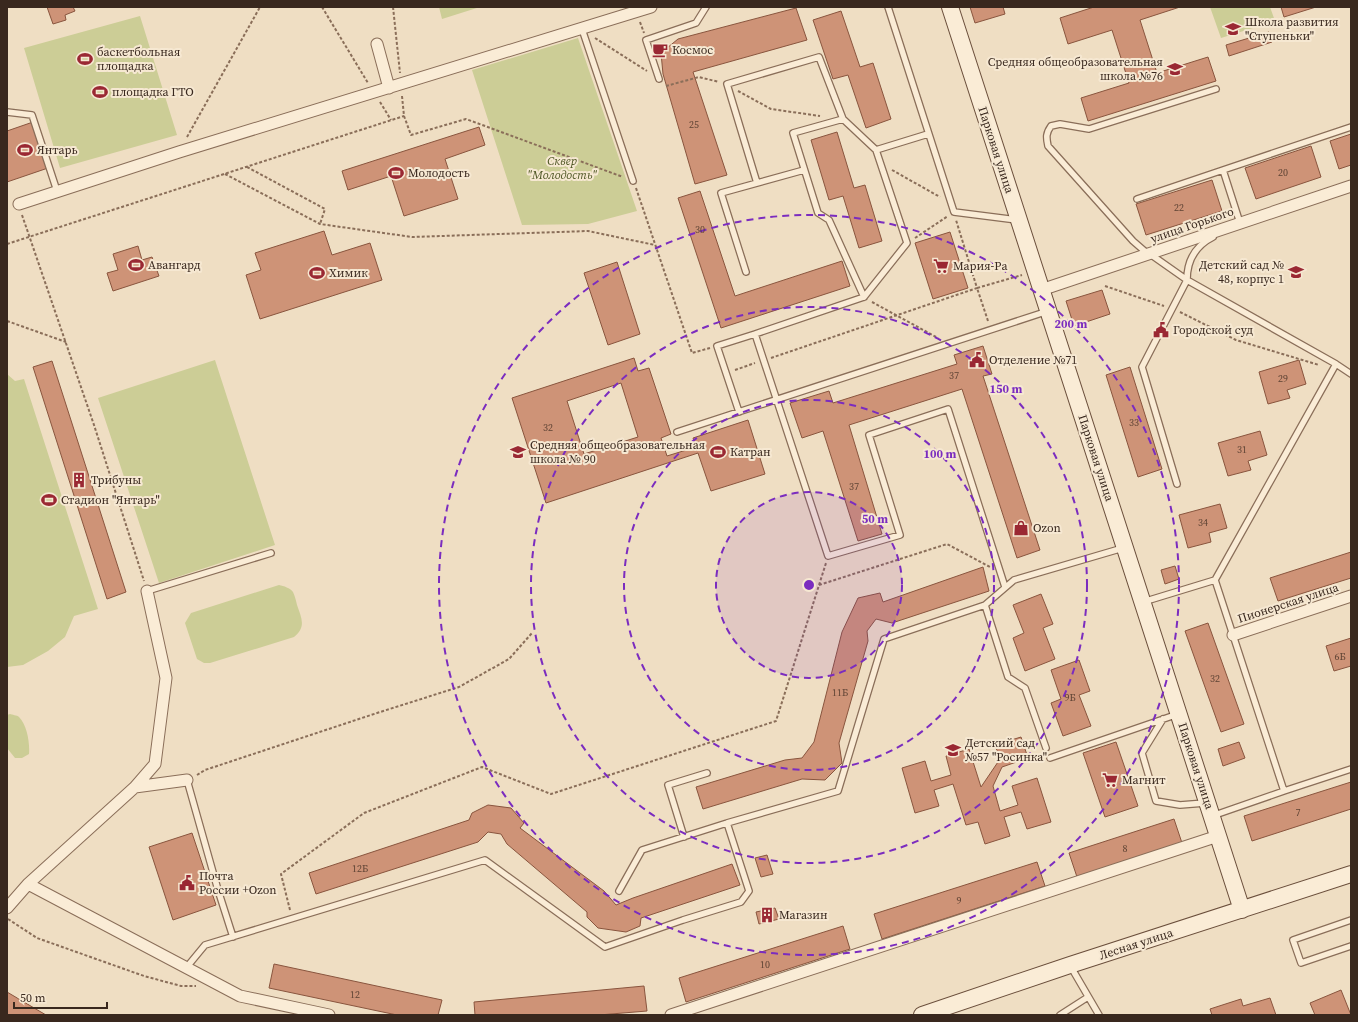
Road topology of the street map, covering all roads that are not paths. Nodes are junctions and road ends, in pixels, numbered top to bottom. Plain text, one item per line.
1 (651, 7) edge
2 (706, 7) edge
3 (888, 7) edge
4 (950, 7) edge
5 (582, 29) junction
6 (377, 44) dead end
7 (659, 79) road end
8 (389, 88) junction
9 (1216, 89) dead end
10 (7, 112) edge
11 (843, 119) junction
12 (1351, 127) edge
13 (928, 134) junction
14 (876, 150) junction
15 (804, 170) junction
16 (1223, 170) junction
17 (633, 181) road end
18 (757, 183) junction
19 (1351, 186) edge
20 (57, 191) junction
21 (1137, 199) dead end
22 (18, 204) road end
23 (1019, 221) junction
24 (1240, 223) junction
25 (1149, 254) junction
26 (746, 272) dead end
27 (1187, 280) junction
28 (1041, 290) junction
29 (864, 297) junction
30 (1048, 311) junction
31 (755, 334) junction
32 (1336, 364) junction
33 (1351, 374) edge
34 (777, 399) junction
35 (739, 412) junction
36 (677, 432) dead end
37 (1177, 484) dead end
38 (1125, 548) junction
39 (272, 553) dead end
40 (1215, 580) junction
41 (1005, 587) junction
42 (147, 591) joint
43 (1351, 596) edge
44 (1143, 602) junction
45 (985, 605) junction
46 (1233, 635) junction
47 (1179, 714) junction
48 (1163, 719) junction
49 (1046, 748) dead end
50 (1050, 758) dead end
51 (1351, 769) edge
52 (707, 772) dead end
53 (187, 780) joint
54 (136, 787) junction
55 (1284, 791) junction
56 (1210, 809) junction
57 (727, 824) junction
58 (1218, 836) junction
59 (684, 837) junction
60 (1351, 874) edge
61 (28, 884) junction
62 (620, 891) dead end
63 (7, 908) edge
64 (1242, 910) junction
65 (1351, 920) edge
66 (233, 937) junction
67 (1351, 946) edge
68 (1070, 966) junction
69 (186, 968) junction
70 (1088, 997) junction
71 (329, 1015) edge
72 (672, 1015) edge
73 (922, 1015) edge
74 (1060, 1015) edge
75 (1098, 1015) edge

1 - 5 street
2 - 7 lane
3 - 13 lane
4 - 23 street, Парковая улица
5 - 8 street
5 - 17 lane
6 - 8 street
8 - 20 street
9 - 25 lane
10 - 20 lane
11 - 14 lane
11 - 15 lane
11 - 18 lane
12 - 16 lane
13 - 14 lane
13 - 23 lane
14 - 29 lane
15 - 18 lane
15 - 29 lane
16 - 21 lane
16 - 24 lane
18 - 26 lane
19 - 24 street, улица Горького
20 - 22 street
23 - 28 street, Парковая улица
24 - 25 street, улица Горького
24 - 27 lane
25 - 27 lane
25 - 28 street, улица Горького
27 - 32 lane
27 - 37 lane
28 - 30 street, Парковая улица
29 - 31 lane
30 - 34 lane
30 - 38 street, Парковая улица
31 - 34 lane
31 - 35 lane
32 - 33 lane
32 - 40 lane
34 - 35 lane
34 - 41 lane
35 - 36 lane
38 - 41 lane
38 - 44 street, Парковая улица
39 - 42 lane
40 - 44 lane
40 - 46 lane
41 - 45 lane
42 - 54 street
43 - 46 street, Пионерская улица
44 - 47 street, Парковая улица
45 - 49 lane
45 - 57 lane
46 - 55 lane
47 - 48 lane
47 - 56 street, Парковая улица
48 - 50 lane
48 - 56 lane
51 - 55 lane
52 - 59 lane
53 - 54 street
53 - 66 lane
54 - 61 street
55 - 56 lane
56 - 58 street, Парковая улица
57 - 59 lane
57 - 66 lane
58 - 64 street, Парковая улица
58 - 72 street
59 - 62 lane
60 - 64 street, Лесная улица
61 - 63 street
61 - 69 street
64 - 68 street, Лесная улица
65 - 67 lane
66 - 69 lane
68 - 70 lane
68 - 73 street, Лесная улица
69 - 71 street
70 - 74 lane
70 - 75 lane

